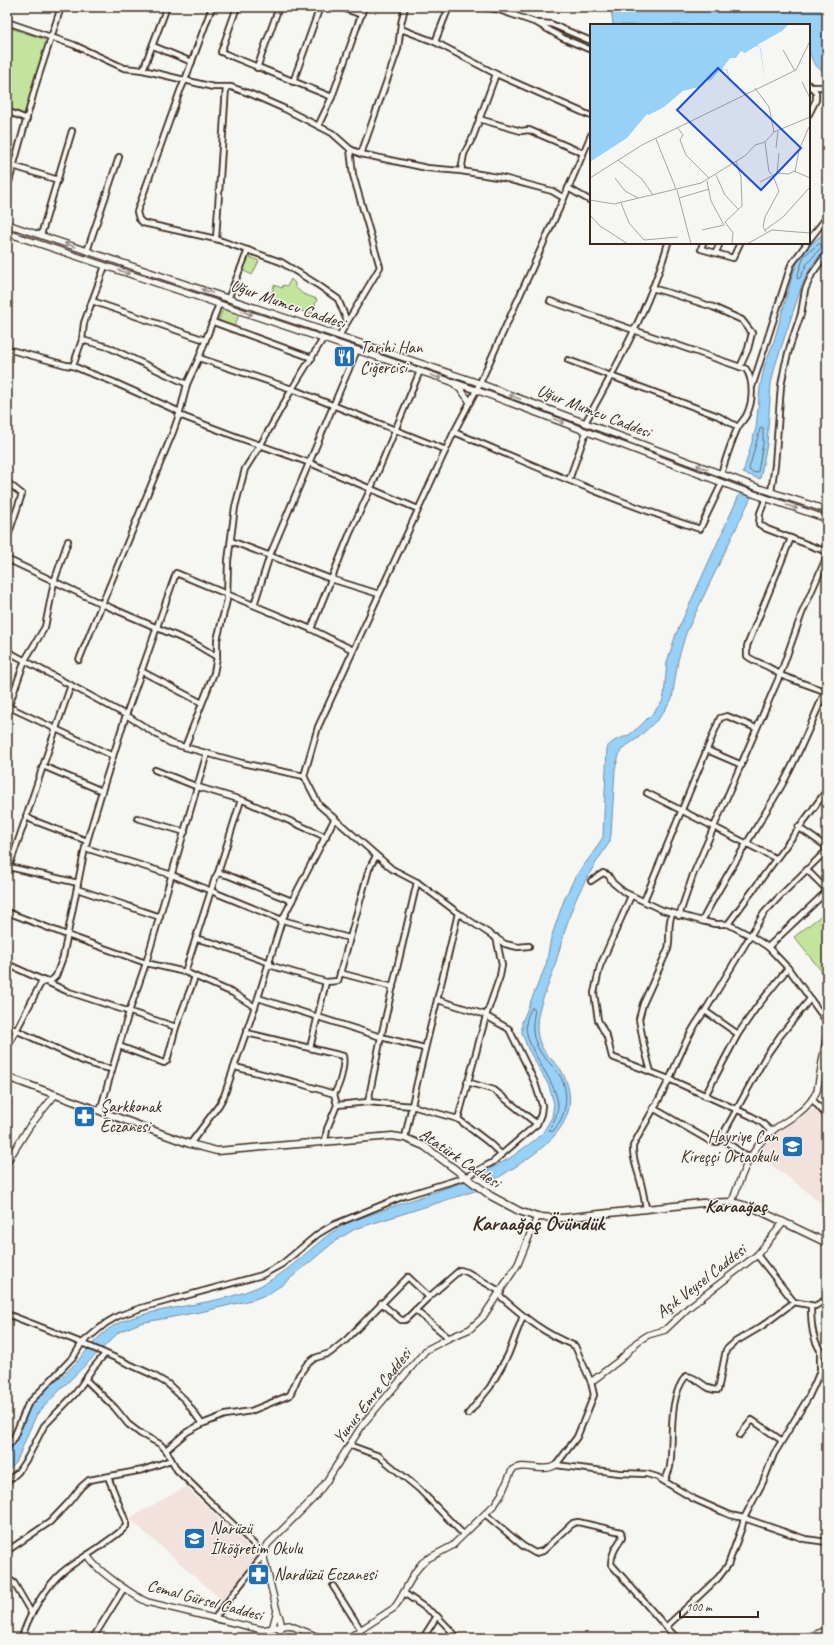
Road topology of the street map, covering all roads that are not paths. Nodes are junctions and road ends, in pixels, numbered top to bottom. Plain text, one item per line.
1 (61, 7) edge
2 (167, 7) edge
3 (212, 7) edge
4 (237, 7) edge
5 (279, 7) edge
6 (320, 7) edge
7 (340, 7) edge
8 (364, 7) edge
9 (405, 7) edge
10 (449, 7) edge
11 (483, 7) edge
12 (362, 15) junction
13 (7, 22) edge
14 (537, 23) junction
15 (400, 29) junction
16 (52, 38) junction
17 (590, 41) edge
18 (435, 42) junction
19 (153, 46) junction
20 (590, 50) edge
21 (192, 62) junction
22 (257, 68) junction
23 (143, 70) junction
24 (496, 74) junction
25 (185, 80) junction
26 (293, 82) junction
27 (811, 86) edge
28 (226, 87) junction
29 (827, 88) edge
30 (332, 97) junction
31 (7, 111) edge
32 (810, 112) edge
33 (590, 116) edge
34 (27, 119) junction
35 (479, 119) junction
36 (318, 126) junction
37 (72, 131) dead end
38 (590, 137) edge
39 (350, 149) junction
40 (583, 153) junction
41 (361, 154) junction
42 (119, 157) dead end
43 (7, 160) edge
44 (13, 165) junction
45 (461, 171) junction
46 (58, 180) junction
47 (568, 188) junction
48 (7, 189) edge
49 (564, 198) junction
50 (589, 200) dead end
51 (827, 217) edge
52 (7, 224) edge
53 (7, 233) edge
54 (40, 235) junction
55 (216, 239) junction
56 (810, 239) edge
57 (668, 244) edge
58 (703, 244) edge
59 (720, 244) edge
60 (740, 244) edge
61 (806, 244) edge
62 (248, 250) junction
63 (87, 251) junction
64 (716, 252) junction
65 (827, 253) edge
66 (105, 266) junction
67 (652, 288) junction
68 (228, 298) junction
69 (92, 301) junction
70 (550, 301) dead end
71 (219, 304) junction
72 (347, 321) junction
73 (213, 322) junction
74 (634, 330) junction
75 (326, 332) junction
76 (339, 336) junction
77 (323, 339) junction
78 (82, 340) junction
79 (205, 340) junction
80 (337, 343) junction
81 (7, 349) edge
82 (357, 350) junction
83 (199, 358) junction
84 (312, 358) junction
85 (568, 360) dead end
86 (73, 366) junction
87 (740, 367) junction
88 (420, 371) junction
89 (612, 376) junction
90 (452, 382) junction
91 (480, 383) junction
92 (187, 384) junction
93 (752, 387) junction
94 (292, 388) junction
95 (476, 390) junction
96 (470, 402) junction
97 (333, 405) junction
98 (180, 413) junction
99 (585, 423) junction
100 (738, 427) junction
101 (396, 430) junction
102 (454, 432) junction
103 (586, 432) junction
104 (261, 444) junction
105 (446, 450) junction
106 (310, 463) junction
107 (721, 474) junction
108 (569, 480) junction
109 (7, 482) edge
110 (722, 482) junction
111 (370, 488) junction
112 (771, 492) junction
113 (766, 498) junction
114 (418, 509) junction
115 (827, 510) edge
116 (827, 519) edge
117 (791, 538) junction
118 (7, 539) edge
119 (68, 541) dead end
120 (232, 541) junction
121 (827, 552) edge
122 (270, 555) junction
123 (827, 556) edge
124 (7, 559) edge
125 (331, 579) junction
126 (54, 582) junction
127 (228, 594) junction
128 (379, 594) junction
129 (102, 604) junction
130 (254, 605) junction
131 (156, 626) junction
132 (311, 630) junction
133 (7, 650) edge
134 (354, 650) junction
135 (217, 657) junction
136 (25, 660) junction
137 (79, 660) dead end
138 (141, 671) junction
139 (780, 675) junction
140 (72, 685) junction
141 (826, 692) edge
142 (202, 703) junction
143 (7, 708) edge
144 (126, 715) junction
145 (756, 728) junction
146 (56, 729) junction
147 (185, 747) junction
148 (707, 750) junction
149 (207, 753) junction
150 (113, 756) junction
151 (742, 765) junction
152 (43, 766) junction
153 (155, 770) dead end
154 (304, 776) junction
155 (198, 787) junction
156 (827, 790) edge
157 (102, 791) junction
158 (647, 793) dead end
159 (240, 800) junction
160 (682, 810) junction
161 (27, 815) junction
162 (137, 818) dead end
163 (335, 818) junction
164 (715, 827) junction
165 (798, 827) junction
166 (185, 832) junction
167 (326, 837) junction
168 (87, 841) junction
169 (745, 843) junction
170 (85, 848) junction
171 (827, 848) edge
172 (376, 856) junction
173 (775, 858) junction
174 (8, 867) edge
175 (807, 870) junction
176 (218, 873) junction
177 (7, 874) edge
178 (172, 875) junction
179 (417, 882) junction
180 (591, 882) dead end
181 (78, 883) junction
182 (77, 889) junction
183 (827, 890) edge
184 (211, 891) junction
185 (631, 896) junction
186 (292, 901) junction
187 (644, 901) junction
188 (7, 912) edge
189 (458, 913) junction
190 (672, 914) junction
191 (679, 916) junction
192 (160, 917) junction
193 (282, 920) junction
194 (702, 921) junction
195 (728, 924) junction
196 (67, 935) junction
197 (751, 936) junction
198 (496, 937) junction
199 (349, 938) junction
200 (197, 939) junction
201 (529, 946) dead end
202 (768, 947) junction
203 (146, 963) junction
204 (7, 964) edge
205 (269, 964) junction
206 (788, 968) junction
207 (185, 972) junction
208 (340, 973) junction
209 (195, 977) junction
210 (47, 982) junction
211 (326, 982) junction
212 (393, 986) junction
213 (258, 998) junction
214 (810, 999) junction
215 (438, 1000) junction
216 (255, 1007) junction
217 (705, 1010) junction
218 (129, 1012) junction
219 (486, 1015) junction
220 (316, 1016) junction
221 (827, 1022) edge
222 (7, 1026) edge
223 (176, 1027) junction
224 (16, 1031) junction
225 (247, 1033) junction
226 (827, 1033) edge
227 (738, 1034) junction
228 (381, 1037) junction
229 (119, 1046) junction
230 (7, 1048) edge
231 (310, 1048) junction
232 (424, 1048) junction
233 (825, 1057) edge
234 (235, 1067) junction
235 (112, 1069) junction
236 (651, 1072) junction
237 (7, 1077) edge
238 (669, 1079) junction
239 (467, 1082) junction
240 (334, 1094) junction
241 (55, 1096) junction
242 (705, 1096) junction
243 (812, 1099) junction
244 (368, 1102) junction
245 (337, 1105) junction
246 (412, 1106) junction
247 (653, 1108) junction
248 (735, 1109) junction
249 (100, 1111) junction
250 (827, 1116) edge
251 (458, 1119) junction
252 (537, 1124) junction
253 (772, 1132) junction
254 (405, 1138) junction
255 (720, 1138) junction
256 (325, 1141) junction
257 (190, 1144) junction
258 (9, 1153) edge
259 (502, 1155) junction
260 (750, 1156) junction
261 (7, 1162) edge
262 (466, 1176) junction
263 (732, 1202) junction
264 (646, 1208) junction
265 (537, 1217) junction
266 (783, 1223) junction
267 (827, 1243) edge
268 (758, 1255) junction
269 (500, 1294) junction
270 (429, 1297) junction
271 (827, 1299) edge
272 (794, 1302) junction
273 (381, 1303) junction
274 (811, 1306) junction
275 (416, 1310) junction
276 (7, 1314) edge
277 (523, 1316) junction
278 (449, 1338) junction
279 (82, 1343) junction
280 (820, 1351) junction
281 (105, 1354) junction
282 (827, 1357) edge
283 (85, 1379) junction
284 (591, 1382) junction
285 (468, 1414) dead end
286 (202, 1424) junction
287 (740, 1435) dead end
288 (781, 1440) junction
289 (349, 1445) junction
290 (7, 1446) edge
291 (166, 1450) junction
292 (171, 1460) junction
293 (556, 1465) junction
294 (108, 1477) junction
295 (665, 1481) junction
296 (7, 1482) edge
297 (485, 1514) junction
298 (744, 1518) junction
299 (463, 1534) junction
300 (827, 1542) edge
301 (7, 1551) edge
302 (264, 1554) junction
303 (88, 1556) junction
304 (10, 1580) dead end
305 (333, 1586) dead end
306 (124, 1588) junction
307 (404, 1593) junction
308 (277, 1610) junction
309 (32, 1614) junction
310 (437, 1616) junction
311 (214, 1619) junction
312 (282, 1626) junction
313 (666, 1627) junction
314 (272, 1629) junction
315 (361, 1630) junction
316 (827, 1630) edge
317 (280, 1636) edge
318 (22, 1638) edge
319 (93, 1638) edge
320 (321, 1638) edge
321 (348, 1638) edge
322 (423, 1638) edge
323 (458, 1638) edge
324 (677, 1638) edge
325 (805, 1638) edge

1 - 16 street
2 - 19 street
3 - 21 street
4 - 22 street
5 - 22 street
6 - 26 street
7 - 12 street
8 - 12 street
9 - 15 street
10 - 18 street
11 - 14 street
12 - 30 street
13 - 16 street
14 - 17 street
14 - 20 street
15 - 18 street
15 - 41 street
16 - 23 street
16 - 34 street
18 - 24 street
19 - 21 street
19 - 23 street
21 - 25 street
22 - 26 street
23 - 25 street
24 - 33 street
24 - 35 street
25 - 28 street
25 - 55 street
26 - 30 street
27 - 29 street
27 - 32 street
28 - 36 street
28 - 55 street
30 - 36 street
31 - 34 street
34 - 44 street
35 - 40 street
35 - 45 street
36 - 39 street
37 - 46 street
38 - 40 street
39 - 41 street
39 - 72 street
40 - 47 street
41 - 45 street
42 - 63 street
43 - 44 street
44 - 46 street
44 - 48 street
45 - 49 street
46 - 54 street
47 - 49 street
47 - 50 street
49 - 91 street
51 - 56 street
52 - 54 street, Uğur Mumcu Caddesi
53 - 66 street, Uğur Mumcu Caddesi
63 -> 54 street, Uğur Mumcu Caddesi
55 - 62 street
57 - 67 street
58 - 64 street
59 - 64 street
60 - 64 street
61 - 93 street
62 - 68 street
62 - 72 street
68 -> 63 street, Uğur Mumcu Caddesi
65 - 112 street
66 - 69 street
66 -> 71 street, Uğur Mumcu Caddesi
67 - 74 street
67 - 87 street
68 - 75 street, Uğur Mumcu Caddesi
69 - 78 street
69 - 79 street
70 - 74 street
71 - 73 street
71 -> 77 street, Uğur Mumcu Caddesi
72 - 76 street
73 - 79 street
73 - 84 street
74 - 87 street
74 - 89 street
75 - 76 street, Uğur Mumcu Caddesi
75 - 77 street
76 - 80 street
76 - 91 street, Uğur Mumcu Caddesi
77 - 80 street, Uğur Mumcu Caddesi
77 - 84 street
78 - 86 street
78 - 92 street
79 - 83 street
80 - 82 street, Uğur Mumcu Caddesi
81 - 86 street
82 - 88 street, Uğur Mumcu Caddesi
82 - 97 street
83 - 92 street
83 - 94 street
84 - 94 street
85 - 89 street
86 - 98 street
87 - 93 street
88 -> 90 street, Uğur Mumcu Caddesi
88 - 101 street
89 - 99 street
89 - 100 street
90 - 95 street, Uğur Mumcu Caddesi
90 - 96 street
91 - 95 street
99 -> 91 street, Uğur Mumcu Caddesi
92 - 98 street
93 - 100 street
94 - 97 street
94 - 104 street
95 - 96 street
95 -> 103 street, Uğur Mumcu Caddesi
96 - 102 street
97 - 101 street
97 - 106 street
98 - 104 street
98 - 129 street
107 -> 99 street, Uğur Mumcu Caddesi
100 - 107 street
101 - 105 street
101 - 111 street
102 - 105 street
102 - 108 street
103 - 108 street
103 - 110 street, Uğur Mumcu Caddesi
104 - 106 street
104 - 120 street
105 - 114 street
106 - 111 street
106 - 122 street
107 - 112 street, Uğur Mumcu Caddesi
108 - 110 street
109 - 118 street
110 - 113 street, Uğur Mumcu Caddesi
111 - 114 street
111 - 125 street
112 - 115 street, Uğur Mumcu Caddesi
113 -> 116 street, Uğur Mumcu Caddesi
113 - 117 street
114 - 128 street
117 - 121 street
117 - 139 street
119 - 126 street
120 - 122 street
120 - 127 street
122 - 125 street
122 - 130 street
123 - 139 street
124 - 126 street
125 - 128 street
125 - 132 street
126 - 129 street
126 - 136 street
127 - 130 street
127 - 131 street
127 - 135 street
128 - 134 street
129 - 131 street
129 - 137 street
130 - 132 street
131 - 135 street
131 - 138 street
132 - 134 street
133 - 136 street
134 - 154 street
135 - 142 street
136 - 140 street
136 - 143 street
138 - 142 street
138 - 144 street
139 - 141 street
139 - 145 street
140 - 144 street
140 - 146 street
141 - 169 street
142 - 147 street
143 - 146 street
144 - 147 street
144 - 150 street
145 - 148 street
145 - 151 street
146 - 150 street
146 - 152 street
147 - 149 street
148 - 151 street
148 - 160 street
149 - 154 street
149 - 155 street
150 - 157 street
151 - 164 street
152 - 157 street
152 - 161 street
153 - 155 street
154 - 163 street
155 - 159 street
155 - 166 street
156 - 165 street
157 - 168 street
158 - 160 street
159 - 167 street
159 - 176 street
160 - 164 street
160 - 187 street
161 - 168 street
161 - 174 street
162 - 166 street
163 - 167 street
163 - 172 street
164 - 169 street
164 - 191 street
165 - 171 street
165 - 173 street
166 - 178 street
167 - 186 street
168 - 170 street
169 - 173 street
169 - 194 street
170 - 178 street
170 - 181 street
171 - 175 street
172 - 179 street
172 - 199 street
173 - 195 street
174 - 177 street
174 - 181 street
175 - 183 street
175 - 197 street
176 - 184 street
176 - 186 street
178 - 184 street
178 - 192 street
179 - 189 street
179 - 212 street
180 - 185 street
181 - 182 street
182 - 192 street
182 - 196 street
183 - 202 street
184 - 193 street
184 - 200 street
185 - 187 street
185 - 236 street
186 - 193 street
187 - 190 street
188 - 196 street
189 - 198 street
189 - 215 street
190 - 191 street
190 - 236 street
191 - 194 street
192 - 203 street
193 - 199 street
193 - 205 street
194 - 195 street
195 - 197 street
196 - 203 street
196 - 210 street
197 - 202 street
197 - 217 street
198 - 201 street
198 - 219 street
199 - 208 street
200 - 205 street
200 - 207 street
202 - 206 street
203 - 207 street
203 - 218 street
204 - 210 street
205 - 211 street
205 - 213 street
206 - 214 street
206 - 227 street
207 - 209 street
208 - 211 street
208 - 212 street
209 - 216 street
209 - 223 street
210 - 218 street
210 - 224 street
211 - 220 street
212 - 228 street
213 - 216 street
213 - 220 street
214 - 221 street
214 - 248 street
215 - 219 street
215 - 232 street
216 - 225 street
217 - 227 street
217 - 238 street
218 - 223 street
218 - 229 street
219 - 239 street
219 - 252 street
220 - 228 street
220 - 231 street
222 - 224 street
223 - 229 street
224 - 230 street
224 - 235 street
225 - 231 street
225 - 234 street
226 - 233 street
227 - 242 street
228 - 232 street
228 - 244 street
229 - 235 street
231 - 240 street
232 - 246 street
233 - 243 street
234 - 240 street
234 - 257 street
235 - 249 street
236 - 238 street
237 - 241 main road, Atatürk Caddesi
238 - 242 street
238 - 247 street
239 - 251 street
239 - 252 street
240 - 245 street
241 - 249 main road, Atatürk Caddesi
241 - 258 street
242 - 248 street
243 - 250 street
243 - 253 street
244 - 245 street
244 - 246 street
245 - 256 street
246 - 251 street
246 - 254 street
247 - 255 street
247 - 264 street
248 - 253 street
248 - 255 street
249 - 257 main road, Atatürk Caddesi
251 - 259 street
252 - 259 street
253 - 260 street
254 - 256 main road, Atatürk Caddesi
254 - 262 main road, Atatürk Caddesi
255 - 260 street
256 - 257 main road, Atatürk Caddesi
258 - 261 street
259 - 262 street
260 - 263 street
262 - 265 main road, Atatürk Caddesi
262 - 279 street
263 - 264 main road, Atatürk Caddesi
263 - 266 main road, Atatürk Caddesi
264 - 265 main road, Atatürk Caddesi
265 - 269 street, Yunus Emre Caddesi
266 - 267 main road, Atatürk Caddesi
266 - 268 street, Aşık Veysel Caddesi
268 - 272 street
268 - 284 street, Aşık Veysel Caddesi
269 - 270 street
269 - 277 street
269 - 278 street, Yunus Emre Caddesi
270 - 273 street
270 - 275 street
271 - 274 street
272 - 274 street
272 - 295 street
273 - 275 street
273 - 286 street
274 - 280 street
275 - 278 street
276 - 279 street
277 - 284 street
277 - 285 street
278 - 289 street, Yunus Emre Caddesi
279 - 281 street
279 - 290 street
280 - 282 street
280 - 288 street
281 - 283 street
281 - 286 street
283 - 291 street
283 - 296 street
284 - 293 street
286 - 291 street
287 - 288 street
288 - 298 street
289 - 299 street
289 - 302 street, Yunus Emre Caddesi
291 - 292 street
292 - 294 street
292 - 302 street
293 - 295 street
293 - 297 street
294 - 301 street
294 - 303 street
295 - 298 street
297 - 299 street
297 - 313 street
298 - 300 street
298 - 313 street
299 - 307 street
302 - 308 street
302 - 311 street
303 - 306 street, Cemal Gürsel Caddesi
303 - 309 street
304 - 309 street
305 - 315 street
306 - 311 street, Cemal Gürsel Caddesi
306 - 319 street
307 - 310 street
307 - 315 street
308 - 312 street
308 - 314 street
309 - 318 street
310 - 322 street
310 - 323 street
311 - 314 street, Cemal Gürsel Caddesi
312 - 314 street, Cemal Gürsel Caddesi
312 - 317 street
312 - 320 street
313 - 324 street
315 - 321 street
316 - 325 street

